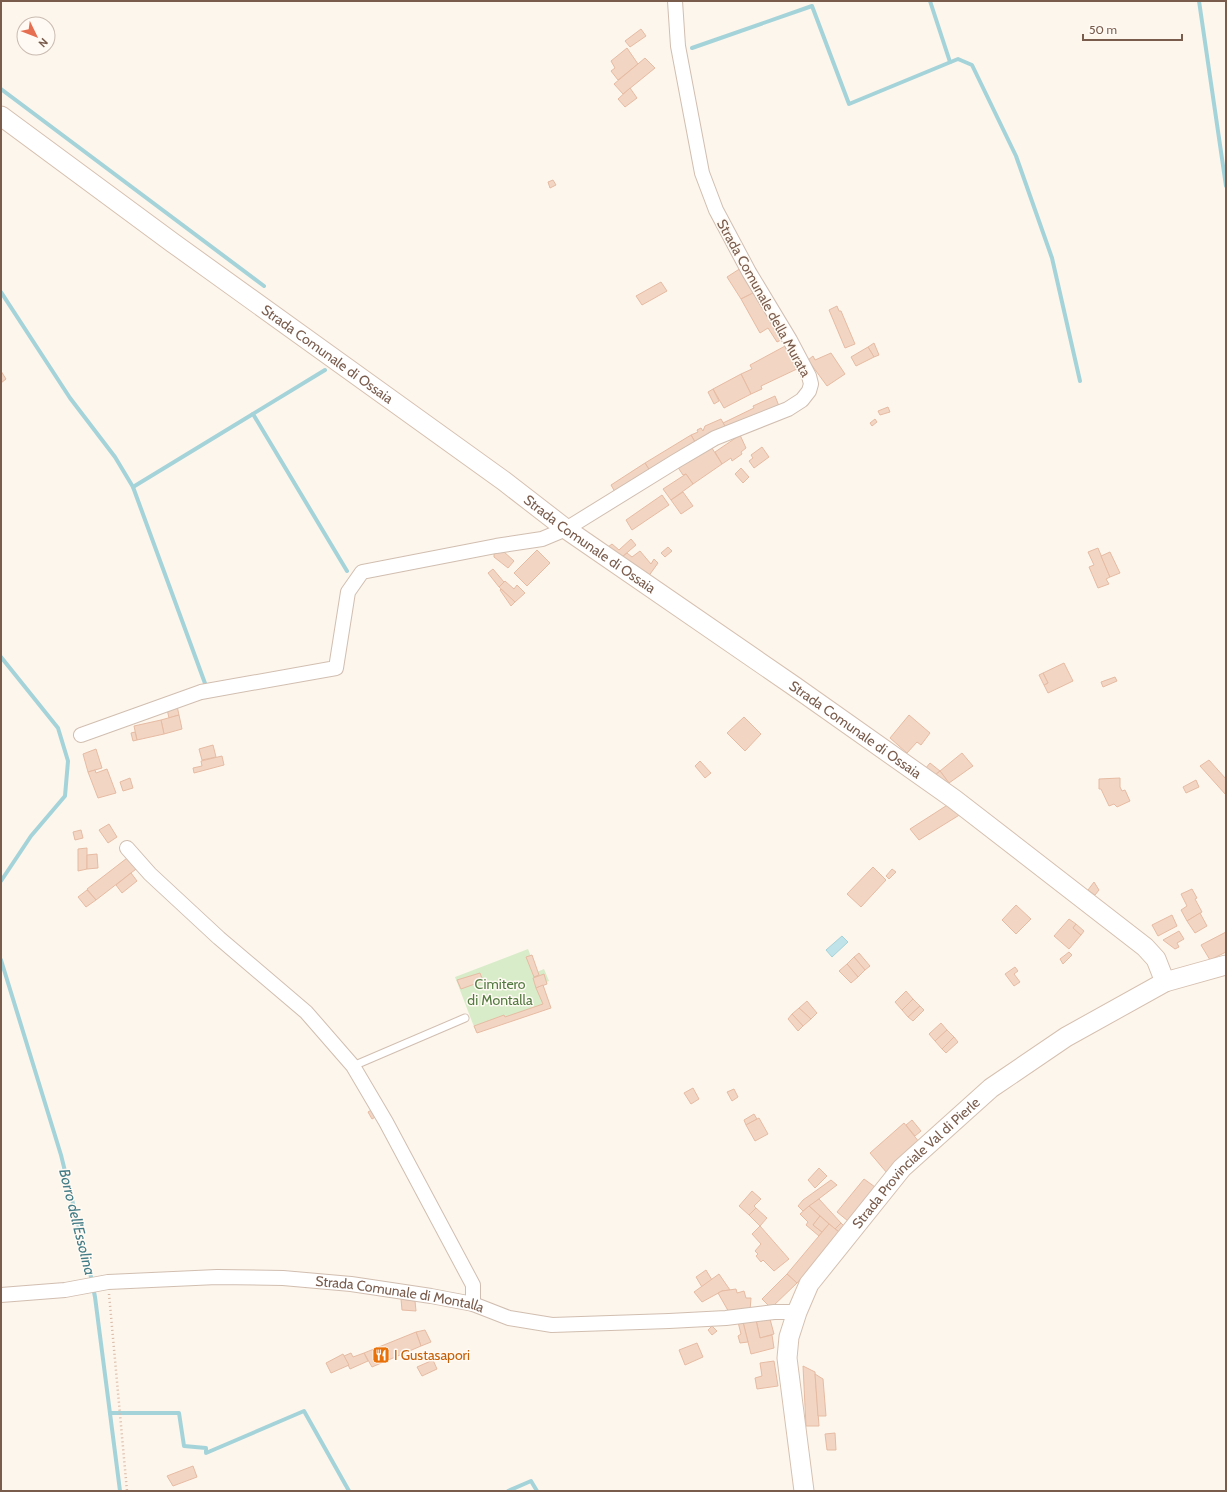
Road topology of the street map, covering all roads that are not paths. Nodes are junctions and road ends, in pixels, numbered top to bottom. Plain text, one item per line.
1 (675, 1) edge
2 (1, 116) edge
3 (566, 529) junction
4 (81, 735) dead end
5 (127, 848) dead end
6 (1226, 965) edge
7 (1165, 982) junction
8 (465, 1018) dead end
9 (353, 1066) junction
10 (1, 1295) edge
11 (473, 1304) junction
12 (797, 1312) junction
13 (804, 1491) edge

1 - 3 street, Strada Comunale della Murata
2 - 3 street, Strada Comunale di Ossaia
3 - 4 street
3 - 7 street, Strada Comunale di Ossaia
5 - 9 street
6 - 7 street, Strada Provinciale Val di Pierle
7 - 12 street, Strada Provinciale Val di Pierle
8 - 9 lane
9 - 11 street
10 - 11 street, Strada Comunale di Montalla
11 - 12 street, Strada Comunale di Montalla
12 - 13 street, Strada Provinciale Val di Pierle

